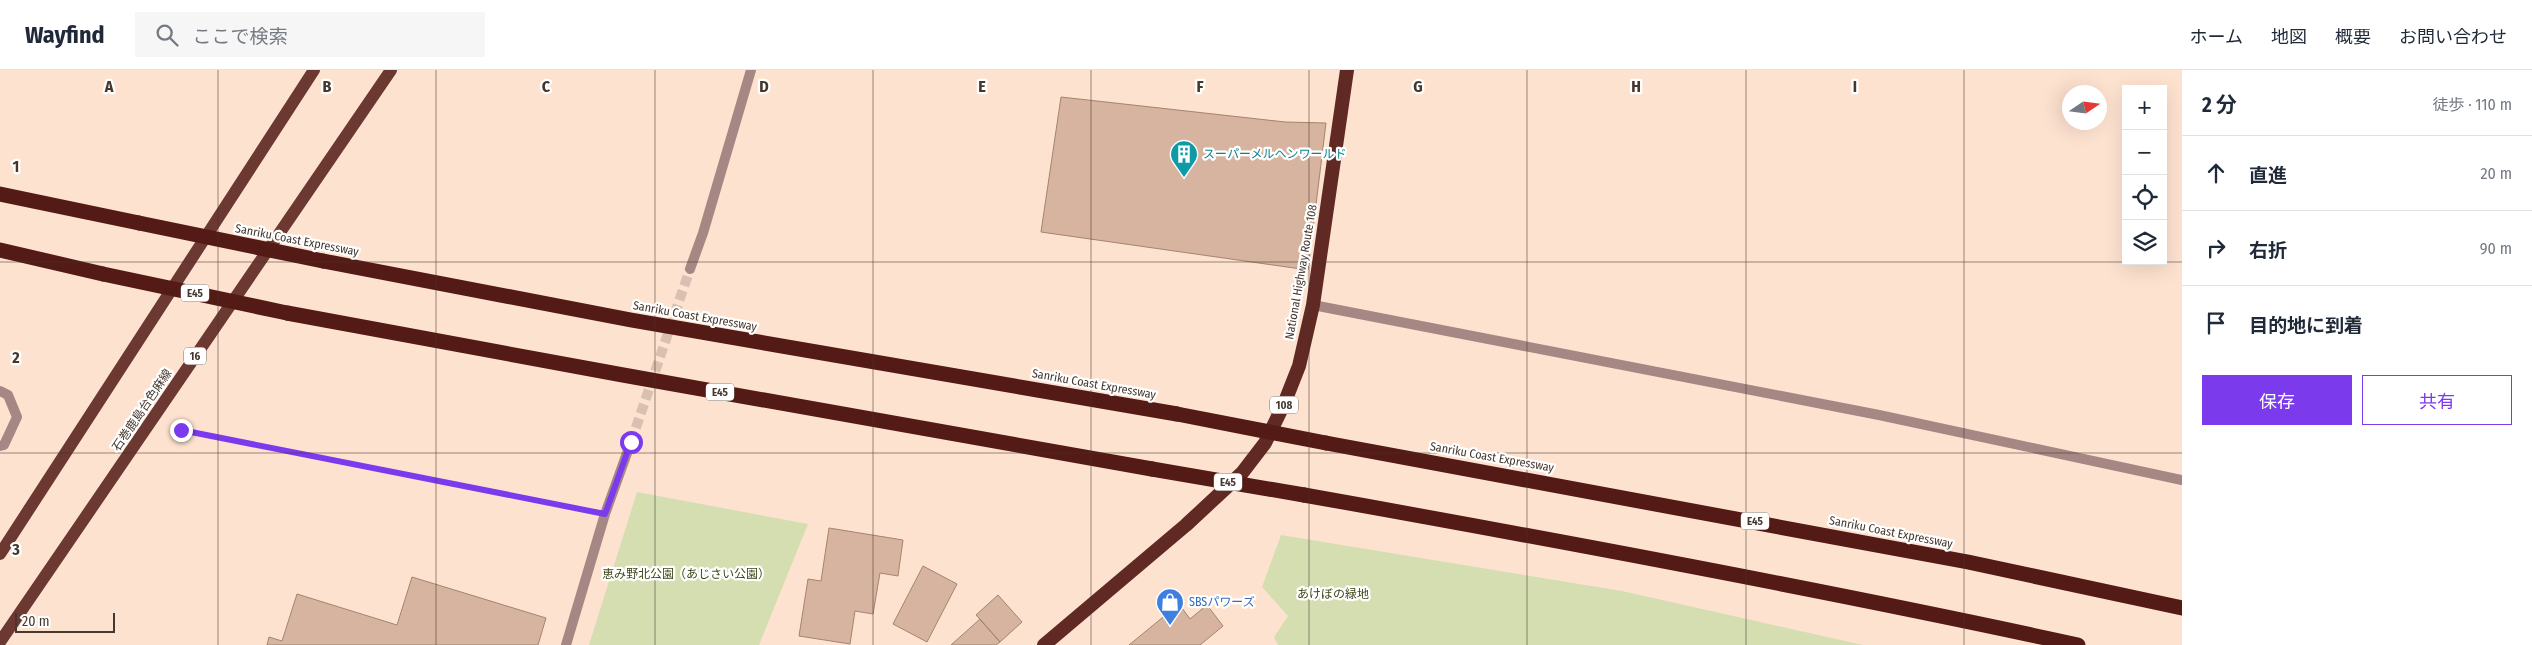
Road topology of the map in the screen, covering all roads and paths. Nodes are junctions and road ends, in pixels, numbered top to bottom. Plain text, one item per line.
1 (314, 70) edge
2 (391, 70) edge
3 (750, 70) edge
4 (1347, 70) edge
5 (5, 194) edge
6 (0, 250) edge
7 (690, 269) tunnel mouth
8 (1313, 305) junction
9 (0, 391) edge
10 (181, 430) dead end
11 (631, 442) tunnel mouth
12 (0, 446) edge
13 (2182, 480) edge
14 (605, 514) junction
15 (0, 554) edge
16 (2182, 608) edge
17 (0, 642) edge
18 (566, 645) edge
19 (1044, 645) edge
20 (2078, 645) edge

1 - 15 main road
2 - 17 main road, 石巻鹿島台色麻線 / 16
3 - 7 street
4 - 8 highway, National Highway Route 108 / 108
5 - 16 highway, Sanriku Coast Expressway / E45, bridge
6 - 20 highway, E45, bridge
8 - 13 street
8 - 19 highway, National Highway Route 108 / 108
9 - 12 street
10 - 14 path
11 - 14 street
14 - 18 street

